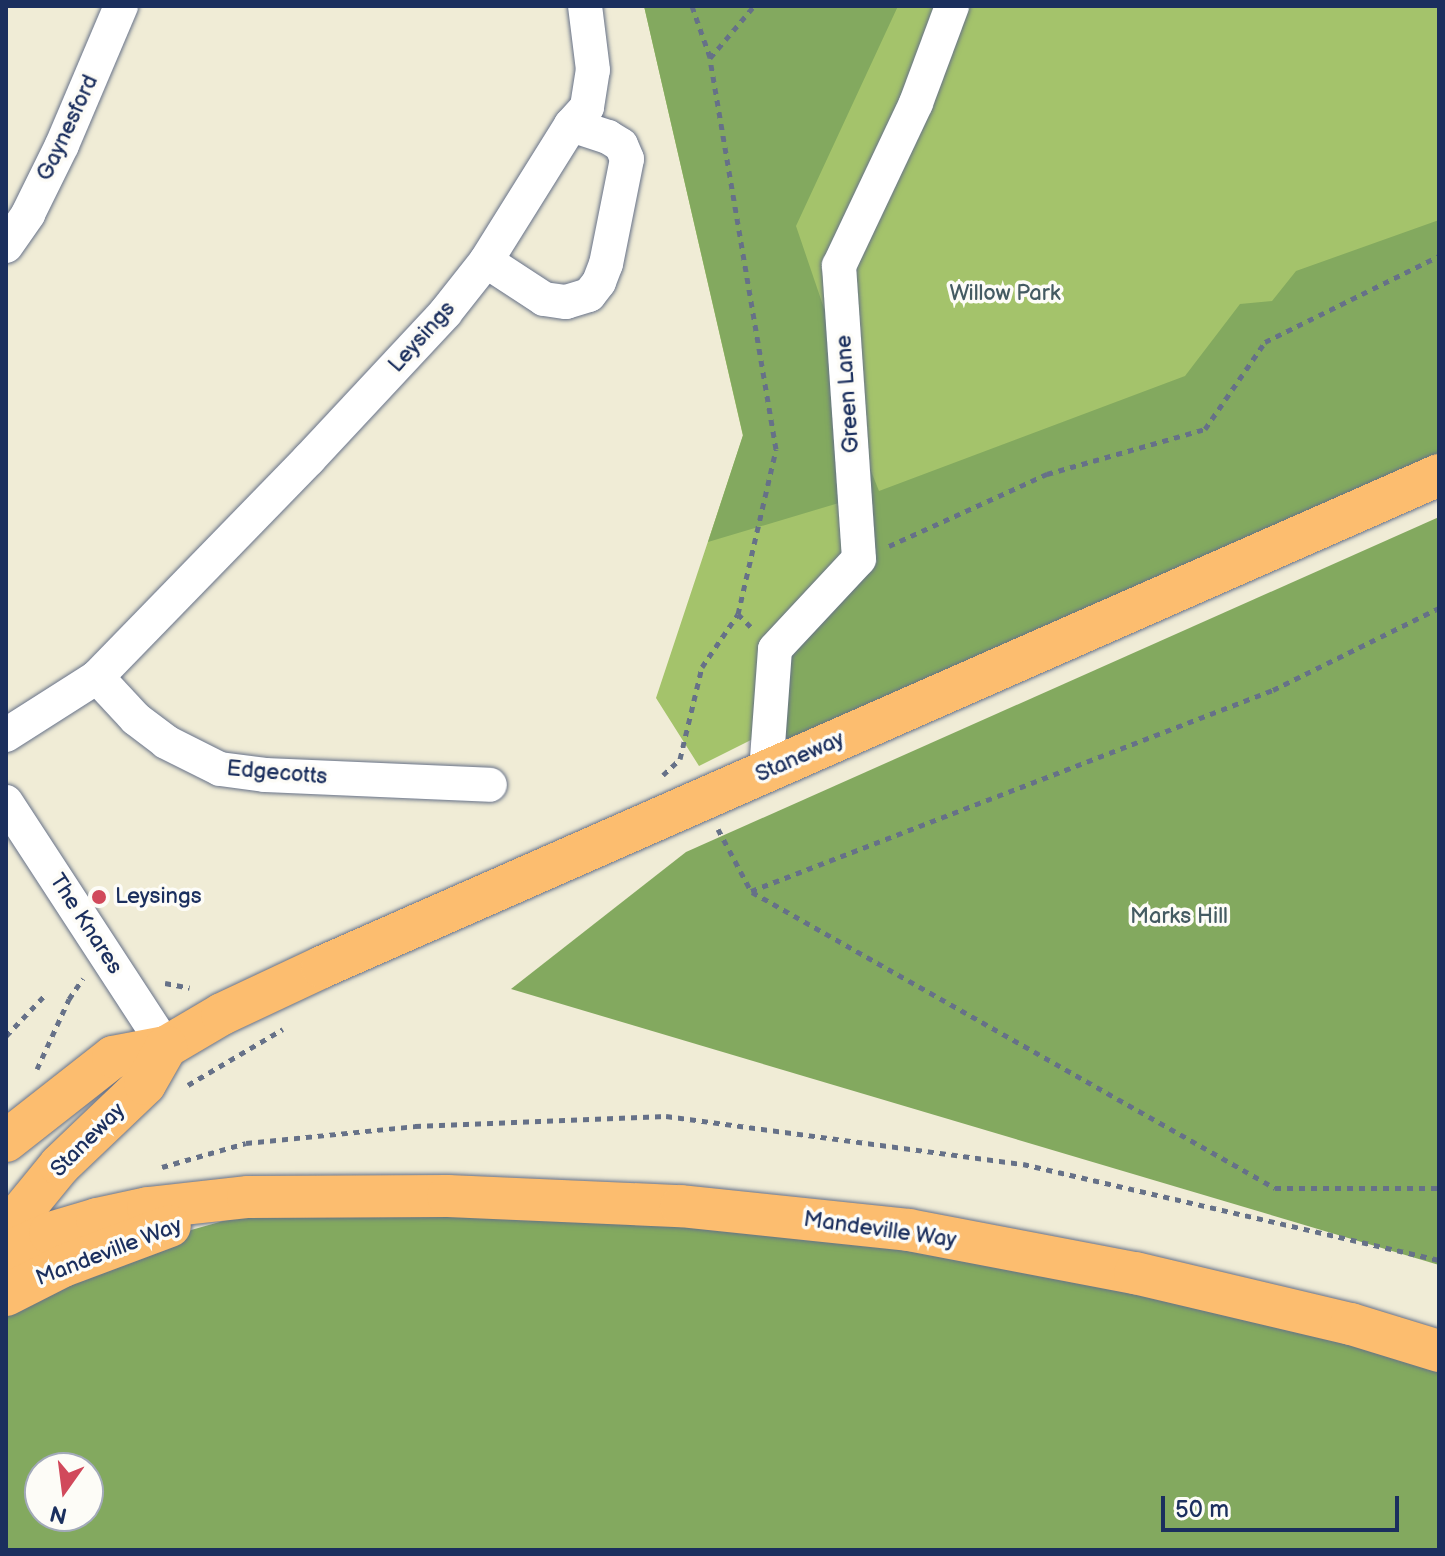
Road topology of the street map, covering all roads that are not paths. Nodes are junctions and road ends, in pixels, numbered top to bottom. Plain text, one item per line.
1 (121, 6) edge
2 (585, 6) edge
3 (952, 6) edge
4 (571, 125) junction
5 (6, 246) edge
6 (486, 261) junction
7 (1439, 475) edge
8 (97, 677) junction
9 (6, 735) edge
10 (766, 772) junction
11 (490, 785) dead end
12 (6, 802) edge
13 (166, 1047) junction
14 (6, 1141) edge
15 (308, 1197) junction
16 (6, 1231) edge
17 (6, 1253) edge
18 (6, 1295) edge
19 (1439, 1351) edge

1 - 5 street, Gaynesford
2 - 4 street, Leysings
3 - 10 street, Green Lane
4 - 6 street, Leysings
4 - 6 street
6 - 8 street, Leysings
7 - 10 main road, Staneway
8 - 9 street, Leysings
8 - 11 street, Edgecotts
10 - 13 main road, Staneway
12 - 13 street, The Knares
13 - 14 main road, Staneway
13 - 16 main road, Staneway
15 - 17 main road, Mandeville Way
15 - 18 main road, Mandeville Way
15 - 19 main road, Mandeville Way

